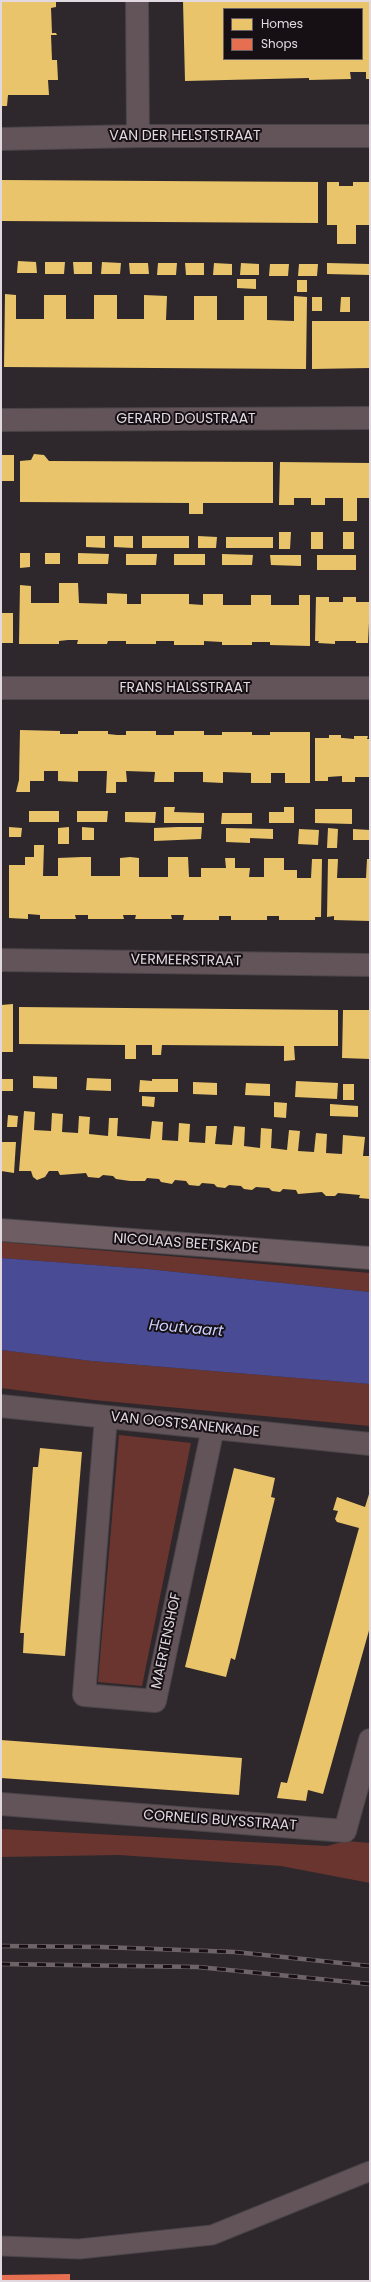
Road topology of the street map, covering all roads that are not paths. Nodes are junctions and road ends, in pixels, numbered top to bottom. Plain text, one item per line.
1 (137, 1) edge
2 (138, 136) junction
3 (370, 136) edge
4 (1, 139) edge
5 (370, 418) edge
6 (1, 420) edge
7 (1, 688) edge
8 (370, 688) edge
9 (1, 960) edge
10 (370, 965) edge
11 (1, 1230) edge
12 (370, 1258) edge
13 (1, 1406) edge
14 (106, 1417) junction
15 (213, 1428) junction
16 (370, 1444) edge
17 (370, 1740) edge
18 (1, 1804) edge
19 (370, 2171) edge
20 (1, 2246) edge

1 - 2 street
2 - 3 street, VAN DER HELSTSTRAAT
2 - 4 street, VAN DER HELSTSTRAAT
5 - 6 street, GERARD DOUSTRAAT
7 - 8 street, FRANS HALSSTRAAT
9 - 10 street, VERMEERSTRAAT
11 - 12 street, NICOLAAS BEETSKADE
13 - 14 street, VAN OOSTSANENKADE
14 - 15 street, VAN OOSTSANENKADE
14 - 15 street, MAERTENSHOF
15 - 16 street, VAN OOSTSANENKADE
17 - 18 street, CORNELIS BUYSSTRAAT
19 - 20 lane

